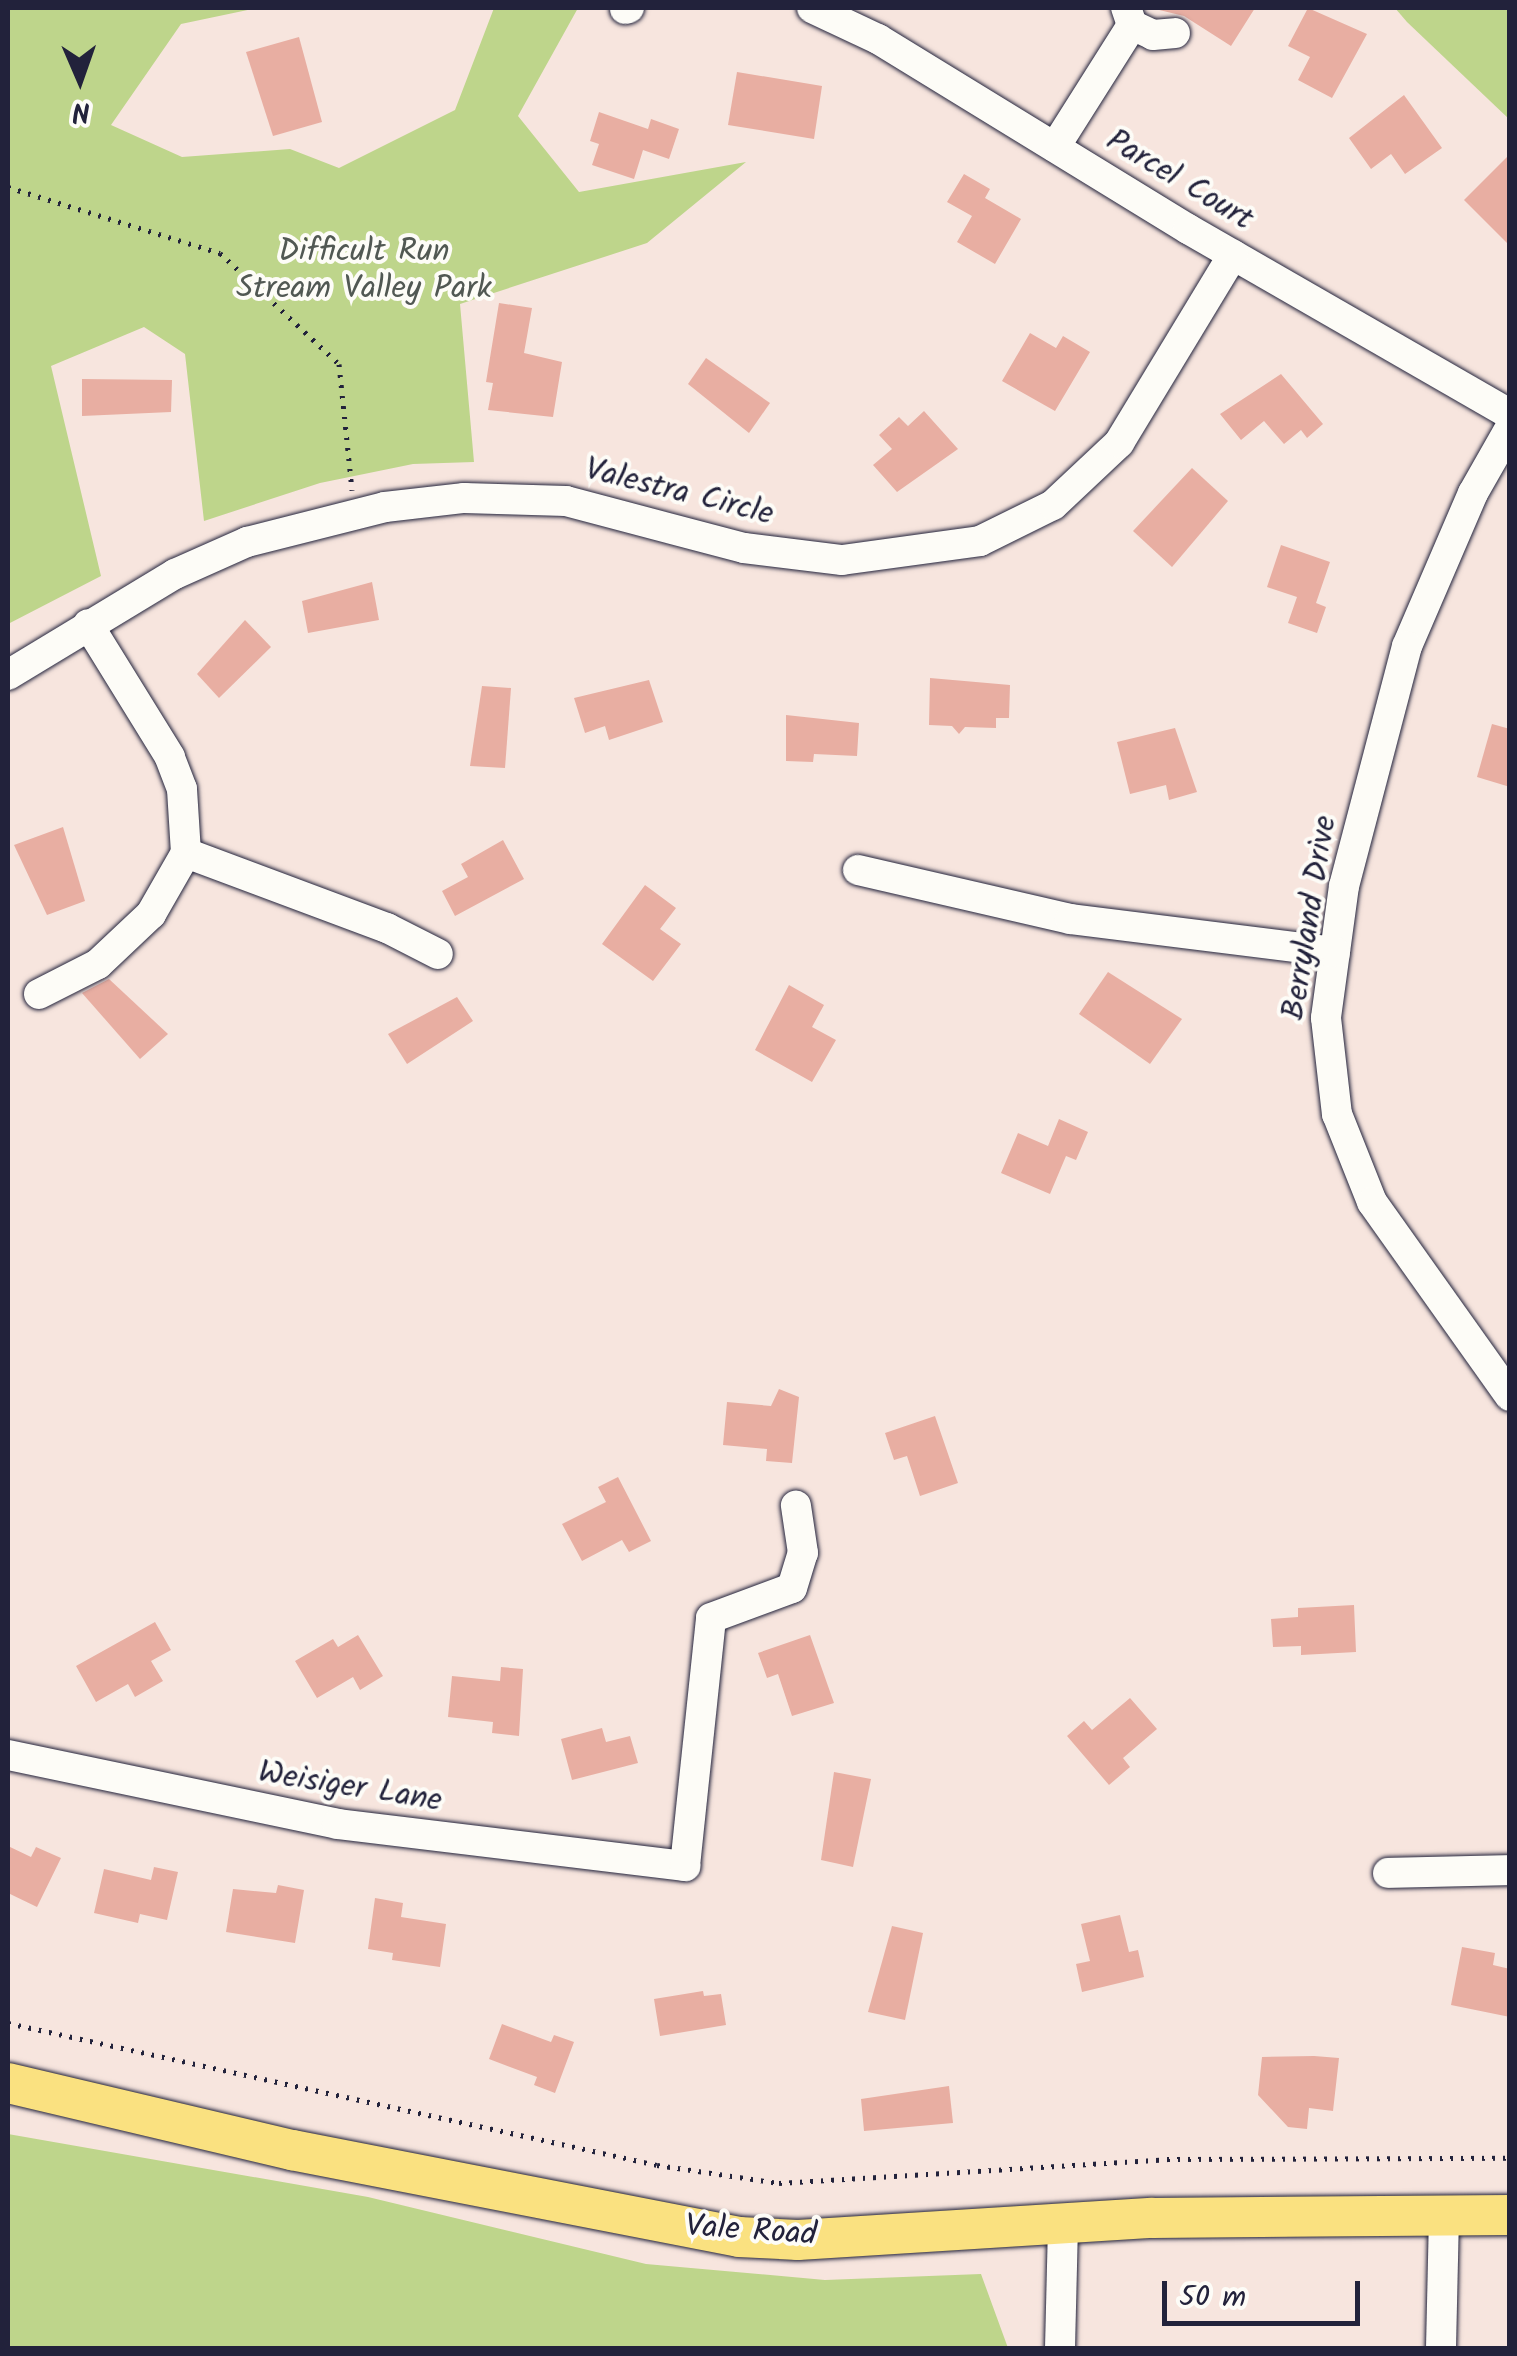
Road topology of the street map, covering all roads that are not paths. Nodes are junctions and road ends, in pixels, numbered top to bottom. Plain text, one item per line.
1 (812, 8) edge
2 (1130, 16) edge
3 (1175, 33) dead end
4 (1054, 147) junction
5 (1233, 255) junction
6 (1510, 414) edge
7 (1510, 428) edge
8 (88, 624) junction
9 (8, 675) edge
10 (186, 853) junction
11 (858, 870) dead end
12 (1335, 952) junction
13 (438, 954) dead end
14 (40, 994) dead end
15 (1510, 1396) edge
16 (796, 1506) dead end
17 (8, 1755) edge
18 (1510, 1870) edge
19 (1388, 1872) dead end
20 (8, 2083) edge
21 (1510, 2215) edge
22 (1444, 2216) junction
23 (1063, 2222) junction
24 (1451, 2346) edge
25 (1060, 2348) edge

1 - 4 street, Parcel Court
2 - 3 street
2 - 4 street
4 - 5 street, Parcel Court
5 - 6 street, Parcel Court
5 - 8 street, Valestra Circle
7 - 12 street, Berryland Drive
8 - 9 street, Valestra Circle
8 - 10 street
10 - 13 street
10 - 14 street
11 - 12 street
12 - 15 street, Berryland Drive
16 - 17 street, Weisiger Lane
18 - 19 street
20 - 23 main road, Vale Road
21 - 22 main road, Vale Road
22 - 23 main road, Vale Road
22 - 24 street
23 - 25 street

